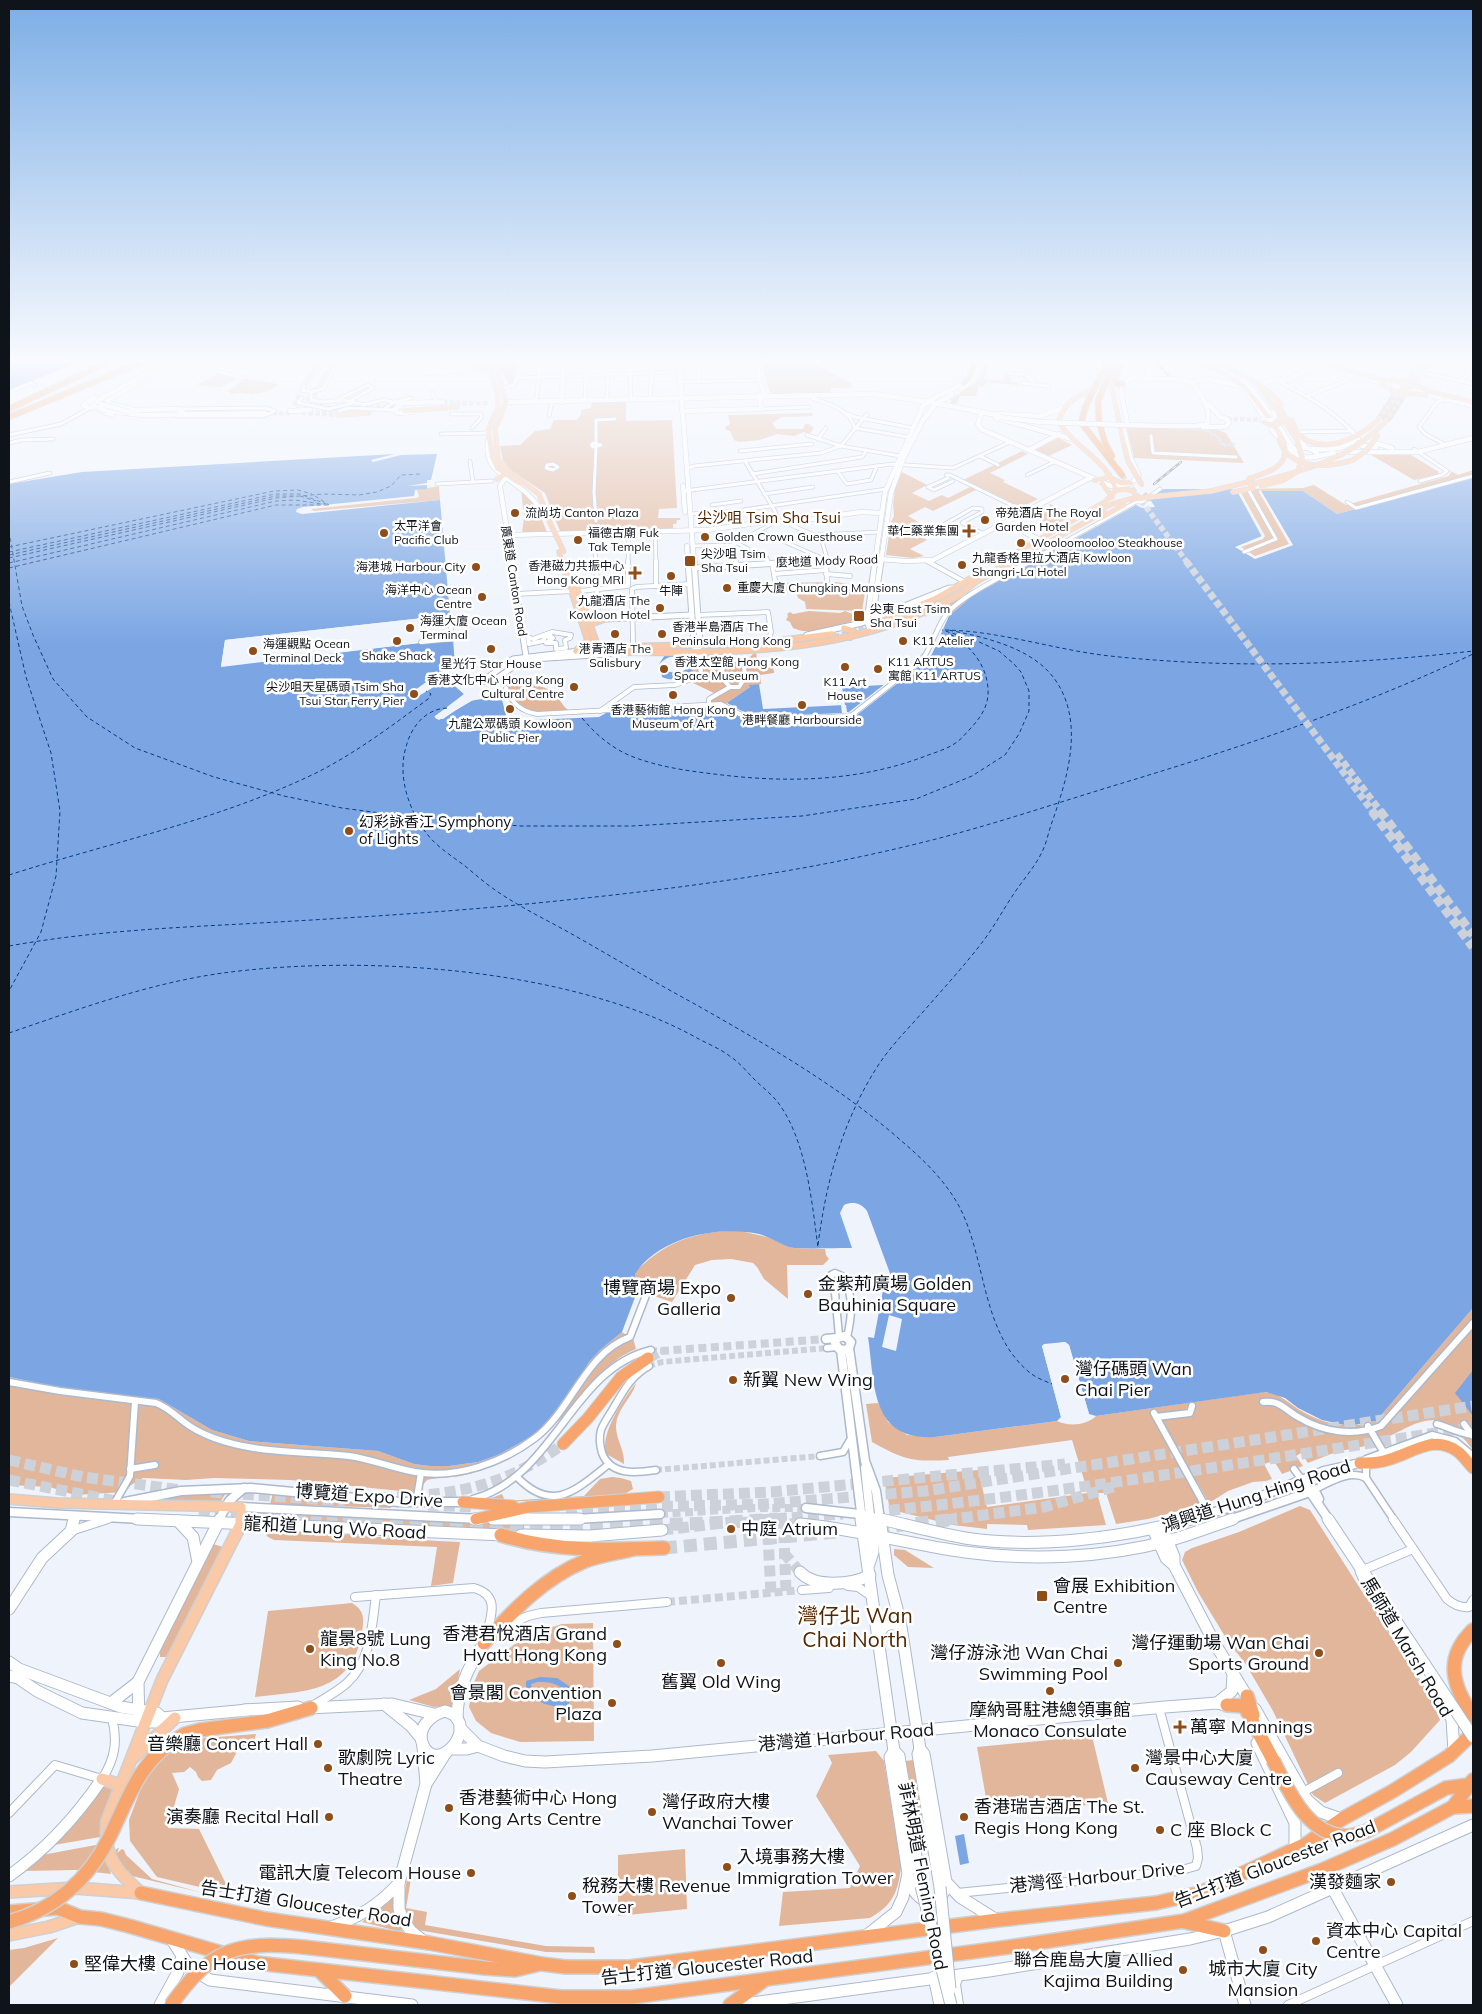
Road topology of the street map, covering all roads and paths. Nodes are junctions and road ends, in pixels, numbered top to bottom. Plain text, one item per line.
1 (900, 456) edge
2 (488, 457) edge
3 (493, 457) edge
4 (498, 457) edge
5 (595, 457) edge
6 (684, 457) edge
7 (685, 457) edge
8 (783, 457) edge
9 (862, 457) edge
10 (904, 457) edge
11 (978, 457) edge
12 (982, 457) edge
13 (1044, 457) edge
14 (1095, 457) edge
15 (1109, 457) edge
16 (1113, 457) edge
17 (1127, 457) edge
18 (1130, 457) edge
19 (1286, 457) edge
20 (1294, 457) edge
21 (1301, 457) edge
22 (1302, 457) edge
23 (1311, 457) edge
24 (1326, 457) edge
25 (1334, 457) edge
26 (1355, 457) edge
27 (1422, 457) edge
28 (1305, 458) junction
29 (470, 461) dead end
30 (745, 461) junction
31 (1054, 462) junction
32 (1346, 462) junction
33 (900, 464) junction
34 (502, 465) junction
35 (998, 465) dead end
36 (877, 466) junction
37 (492, 467) junction
38 (686, 467) junction
39 (800, 467) junction
40 (944, 468) junction
41 (509, 472) junction
42 (838, 472) junction
43 (50, 473) dead end
44 (752, 474) junction
45 (1109, 474) junction
46 (1027, 475) dead end
47 (805, 476) junction
48 (1473, 476) edge
49 (504, 477) junction
50 (947, 477) junction
51 (1092, 479) junction
52 (1114, 479) junction
53 (495, 480) joint
54 (9, 482) edge
55 (472, 482) junction
56 (757, 482) junction
57 (1422, 482) dead end
58 (1102, 483) junction
59 (1131, 483) junction
60 (438, 484) dead end
61 (515, 484) junction
62 (813, 487) dead end
63 (894, 487) junction
64 (500, 488) junction
65 (1115, 488) junction
66 (886, 489) junction
67 (1160, 489) dead end
68 (1248, 489) dead end
69 (1218, 490) junction
70 (686, 491) junction
71 (764, 494) junction
72 (1213, 494) junction
73 (1112, 497) junction
74 (741, 501) dead end
75 (1347, 502) dead end
76 (732, 503) junction
77 (712, 505) dead end
78 (1124, 505) dead end
79 (772, 507) junction
80 (542, 510) junction
81 (736, 511) junction
82 (1026, 512) junction
83 (882, 513) junction
84 (690, 514) junction
85 (1089, 518) junction
86 (954, 520) junction
87 (596, 521) dead end
88 (776, 521) junction
89 (790, 522) junction
90 (965, 524) junction
91 (1004, 524) junction
92 (549, 525) junction
93 (1072, 527) junction
94 (937, 529) dead end
95 (688, 530) junction
96 (655, 531) junction
97 (760, 531) junction
98 (629, 532) junction
99 (879, 532) junction
100 (1068, 533) junction
101 (984, 534) junction
102 (1051, 534) junction
103 (507, 535) junction
104 (815, 536) junction
105 (1031, 536) junction
106 (1045, 537) junction
107 (1038, 541) junction
108 (1053, 542) junction
109 (594, 544) dead end
110 (735, 544) junction
111 (692, 546) junction
112 (1040, 548) junction
113 (748, 549) dead end
114 (752, 551) dead end
115 (1048, 552) junction
116 (1244, 552) dead end
117 (876, 558) junction
118 (882, 559) junction
119 (826, 560) junction
120 (927, 561) junction
121 (1011, 562) junction
122 (770, 564) junction
123 (629, 566) junction
124 (737, 566) junction
125 (1021, 567) junction
126 (596, 568) junction
127 (694, 568) junction
128 (826, 572) junction
129 (774, 574) junction
130 (850, 576) dead end
131 (827, 581) dead end
132 (965, 582) junction
133 (692, 584) junction
134 (656, 586) junction
135 (956, 588) junction
136 (598, 590) junction
137 (576, 591) junction
138 (778, 591) dead end
139 (516, 594) junction
140 (874, 607) junction
141 (900, 609) junction
142 (868, 612) junction
143 (889, 612) junction
144 (695, 615) junction
145 (632, 617) junction
146 (601, 618) junction
147 (899, 618) junction
148 (586, 620) junction
149 (870, 620) junction
150 (453, 621) dead end
151 (847, 627) junction
152 (873, 630) junction
153 (850, 637) junction
154 (532, 639) joint
155 (769, 640) junction
156 (588, 641) junction
157 (421, 642) dead end
158 (748, 642) junction
159 (633, 647) junction
160 (698, 648) junction
161 (591, 649) junction
162 (598, 649) junction
163 (753, 649) junction
164 (724, 650) junction
165 (576, 651) junction
166 (622, 652) junction
167 (691, 652) junction
168 (526, 656) junction
169 (730, 687) junction
170 (506, 688) dead end
171 (709, 706) junction
172 (599, 711) junction
173 (650, 1285) dead end
174 (1473, 1323) edge
175 (826, 1343) tunnel mouth
176 (841, 1343) junction
177 (649, 1358) junction
178 (9, 1382) edge
179 (134, 1401) junction
180 (1263, 1402) dead end
181 (1192, 1406) dead end
182 (1437, 1424) dead end
183 (1464, 1424) dead end
184 (1369, 1429) junction
185 (1473, 1436) edge
186 (851, 1439) junction
187 (563, 1444) tunnel mouth
188 (1460, 1452) joint
189 (1384, 1453) junction
190 (820, 1456) tunnel mouth
191 (1473, 1456) edge
192 (609, 1464) junction
193 (1363, 1464) junction
194 (155, 1465) dead end
195 (1473, 1468) edge
196 (130, 1470) junction
197 (656, 1470) tunnel mouth
198 (1294, 1470) dead end
199 (421, 1473) junction
200 (517, 1477) junction
201 (1366, 1478) junction
202 (244, 1488) junction
203 (1307, 1488) junction
204 (659, 1497) tunnel mouth
205 (9, 1499) edge
206 (463, 1502) junction
207 (416, 1503) junction
208 (114, 1504) junction
209 (226, 1507) junction
210 (241, 1507) junction
211 (528, 1507) junction
212 (806, 1508) tunnel mouth
213 (9, 1512) edge
214 (1208, 1513) junction
215 (660, 1514) tunnel mouth
216 (859, 1514) junction
217 (75, 1517) junction
218 (111, 1518) junction
219 (875, 1518) junction
220 (476, 1519) junction
221 (177, 1521) junction
222 (220, 1522) junction
223 (241, 1524) junction
224 (800, 1524) tunnel mouth
225 (1158, 1528) junction
226 (662, 1530) tunnel mouth
227 (71, 1531) junction
228 (866, 1532) junction
229 (501, 1535) junction
230 (883, 1535) junction
231 (1169, 1541) junction
232 (1158, 1543) junction
233 (664, 1548) tunnel mouth
234 (634, 1549) junction
235 (1413, 1549) junction
236 (198, 1562) junction
237 (1174, 1565) junction
238 (869, 1569) junction
239 (1361, 1571) junction
240 (800, 1572) tunnel mouth
241 (802, 1590) tunnel mouth
242 (376, 1595) junction
243 (872, 1596) junction
244 (354, 1597) dead end
245 (1473, 1600) edge
246 (667, 1602) tunnel mouth
247 (9, 1609) edge
248 (902, 1633) junction
249 (1469, 1634) edge
250 (877, 1637) junction
251 (484, 1643) junction
252 (9, 1662) edge
253 (1234, 1675) junction
254 (9, 1676) edge
255 (138, 1682) junction
256 (1247, 1696) junction
257 (110, 1703) junction
258 (384, 1704) junction
259 (1222, 1704) junction
260 (1159, 1707) junction
261 (311, 1708) junction
262 (248, 1710) junction
263 (434, 1714) junction
264 (194, 1715) dead end
265 (143, 1716) junction
266 (1473, 1716) edge
267 (112, 1718) junction
268 (162, 1718) junction
269 (174, 1718) joint
270 (459, 1724) junction
271 (1257, 1727) junction
272 (917, 1730) junction
273 (891, 1732) junction
274 (1473, 1733) edge
275 (1473, 1737) edge
276 (422, 1742) junction
277 (478, 1746) junction
278 (919, 1751) junction
279 (449, 1752) junction
280 (1454, 1753) junction
281 (896, 1754) junction
282 (131, 1760) junction
283 (1338, 1772) dead end
284 (102, 1778) junction
285 (1471, 1783) edge
286 (426, 1784) junction
287 (120, 1785) junction
288 (1302, 1793) junction
289 (1473, 1806) edge
290 (1454, 1807) junction
291 (9, 1813) edge
292 (1342, 1819) junction
293 (1473, 1826) edge
294 (1295, 1850) junction
295 (908, 1874) junction
296 (9, 1876) edge
297 (946, 1882) junction
298 (399, 1883) junction
299 (1333, 1889) junction
300 (9, 1892) edge
301 (141, 1893) junction
302 (955, 1893) junction
303 (9, 1912) edge
304 (80, 1917) junction
305 (998, 1920) junction
306 (1184, 1921) junction
307 (1473, 1921) edge
308 (9, 1922) edge
309 (325, 1929) junction
310 (1224, 1932) junction
311 (9, 1935) edge
312 (863, 1938) junction
313 (172, 1940) junction
314 (429, 1943) junction
315 (181, 1960) junction
316 (542, 1964) junction
317 (1377, 1966) junction
318 (319, 1970) junction
319 (960, 1976) junction
320 (934, 1977) junction
321 (210, 1980) junction
322 (763, 1981) junction
323 (170, 1987) junction
324 (346, 1996) junction
325 (182, 2000) edge
326 (371, 2003) edge
327 (160, 2005) edge
328 (171, 2005) edge
329 (412, 2005) edge
330 (730, 2005) edge
331 (742, 2005) edge
332 (940, 2005) edge
333 (946, 2005) edge
334 (953, 2005) edge
335 (959, 2005) edge
336 (1245, 2005) edge
337 (1288, 2005) edge
338 (1397, 2005) edge

1 - 33 main road
2 - 37 main road
3 - 80 main road, bridge
4 - 34 main road
5 - 87 street
6 - 70 main road
7 - 38 main road
8 - 30 street
9 - 39 street
10 - 33 main road
11 - 40 street
12 - 35 street
13 - 31 main road
14 - 45 main road
15 - 16 highway
17 - 65 main road, bridge
18 - 59 main road
19 - 69 main road, bridge
20 - 32 main road
21 - 72 main road, bridge
22 - 28 main road
23 - 28 main road
24 - 69 main road, bridge
25 - 72 main road, bridge
26 - 32 main road, bridge
27 - 57 street
28 - 32 main road
29 - 55 street
30 - 38 street
30 - 44 street
31 - 46 street
31 - 51 main road
33 - 36 street
33 - 40 street
33 - 63 main road
33 - 66 main road
34 - 37 main road
34 - 41 main road
36 - 42 street
36 - 42 street
37 - 49 main road
38 - 70 main road
39 - 44 street
39 - 47 street
40 - 50 street
41 - 49 main road
41 - 92 main road
42 - 47 street
43 - 54 street
44 - 56 street
45 - 51 main road
45 - 52 main road
47 - 56 street
48 - 75 street
49 - 53 main road
49 - 61 main road
49 - 64 main road
50 - 50 street
50 - 82 street
51 - 58 main road
51 - 82 main road, 麼地道 Mody Road
52 - 59 main road
52 - 65 main road
53 - 55 street
55 - 60 street
56 - 70 street
56 - 71 street
58 - 65 main road
58 - 73 main road
59 - 65 main road
61 - 64 main road
61 - 80 main road
62 - 71 street
63 - 66 main road
63 - 118 main road
64 - 103 main road, 廣東道 Canton Road
65 - 73 main road
66 - 79 street
66 - 83 main road
67 - 115 street
68 - 116 street
69 - 85 main road, bridge
70 - 84 main road
70 - 95 main road
71 - 79 street
72 - 85 main road, bridge
73 - 102 main road
74 - 76 street
76 - 77 street
76 - 81 street
78 - 100 main road
79 - 81 street
79 - 88 street
80 - 92 main road
81 - 84 street
82 - 91 main road, 麼地道 Mody Road
83 - 89 main road
83 - 99 main road
84 - 95 main road
85 - 93 main road
86 - 90 street
86 - 90 street
86 - 94 street
88 - 89 main road
88 - 95 main road
88 - 97 street
89 - 104 street
90 - 101 street
91 - 101 main road, 麼地道 Mody Road
91 - 105 main road
91 - 107 main road
92 - 137 main road
93 - 100 main road
93 - 102 main road
95 - 96 main road
95 - 111 main road
95 - 133 main road
96 - 98 main road
96 - 134 street
97 - 110 street
97 - 119 street
98 - 103 main road
98 - 123 street
99 - 104 street
99 - 117 main road
100 - 108 main road
101 - 120 main road, 麼地道 Mody Road
102 - 106 main road
103 - 139 main road, 廣東道 Canton Road
104 - 119 street
105 - 106 main road
105 - 107 main road
106 - 107 main road
107 - 108 main road
107 - 132 main road
108 - 112 main road
109 - 126 street
110 - 111 street
110 - 113 street
110 - 124 street
111 - 127 main road
112 - 115 street
112 - 121 main road
114 - 122 street
115 - 125 street
117 - 118 main road, 麼地道 Mody Road
117 - 119 main road, 麼地道 Mody Road
117 - 142 main road
118 - 120 main road, 麼地道 Mody Road
118 - 140 main road
119 - 122 main road, 麼地道 Mody Road
119 - 128 street
120 - 132 street
121 - 125 street
121 - 147 main road
122 - 124 main road, 麼地道 Mody Road
122 - 129 street
123 - 126 street
123 - 136 street
124 - 127 main road, 麼地道 Mody Road
125 - 171 street
126 - 136 street
127 - 144 main road
128 - 129 street
128 - 130 street
128 - 131 street
129 - 138 street
132 - 135 main road
133 - 134 street
133 - 144 main road
134 - 145 street
135 - 141 main road
135 - 147 main road
136 - 137 street
136 - 146 street
137 - 139 street
137 - 148 main road
137 - 148 main road
139 - 168 main road, 廣東道 Canton Road
140 - 143 main road
140 - 149 main road
141 - 143 main road
141 - 147 main road
142 - 149 main road
142 - 151 main road
143 - 149 main road
144 - 145 main road
144 - 155 street
144 - 160 main road
145 - 146 main road
145 - 159 street
146 - 148 main road
147 - 152 main road
148 - 156 main road
148 - 162 main road
149 - 151 main road
149 - 152 main road
150 - 157 street
151 - 153 main road
151 - 155 main road
152 - 153 main road
153 - 163 main road
154 - 154 street
155 - 158 main road
156 - 161 main road
156 - 165 main road
158 - 160 main road
158 - 163 main road
159 - 160 main road
159 - 162 main road
160 - 164 main road
160 - 167 main road
160 - 172 street
161 - 162 main road
161 - 165 main road
161 - 166 main road
163 - 164 main road
164 - 167 main road
165 - 168 main road
166 - 167 main road
166 - 168 main road
169 - 169 street
169 - 171 street
170 - 172 street
171 - 172 street
173 - 199 street
174 - 184 street
175 - 176 main road
176 - 176 street
176 - 186 main road
176 - 219 main road, 菲林明道 Fleming Road
177 - 187 highway
177 - 192 street
177 - 200 street, 博覽道 Expo Drive
178 - 179 street
179 - 196 street
179 - 199 street
180 - 184 street
181 - 214 street
182 - 185 street
183 - 185 street
184 - 189 street
186 - 190 street
186 - 216 main road
188 - 193 highway
188 - 195 highway
189 - 191 street, 鴻興道 Hung Hing Road
189 - 193 street, 鴻興道 Hung Hing Road
192 - 197 street
192 - 200 street
193 - 201 street
193 - 203 main road, 鴻興道 Hung Hing Road
194 - 196 street
196 - 208 street
198 - 203 street
199 - 207 street
200 - 206 street, 博覽道 Expo Drive
201 - 203 street, 鴻興道 Hung Hing Road
201 - 235 street
202 - 207 main road, 博覽道 Expo Drive
202 - 208 main road, 博覽道 Expo Drive
202 - 209 main road
203 - 214 main road, 鴻興道 Hung Hing Road
203 - 231 main road, 鴻興道 Hung Hing Road
203 - 239 main road, 馬師道 Marsh Road
204 - 211 highway
205 - 208 main road, 龍和道 Lung Wo Road
206 - 207 main road, 博覽道 Expo Drive
206 - 211 highway
208 - 209 main road, 龍和道 Lung Wo Road
209 - 210 main road, 龍和道 Lung Wo Road
209 - 222 main road
210 - 220 main road, 龍和道 Lung Wo Road
210 - 223 main road
211 - 220 highway
212 - 216 main road
213 - 217 main road, 龍和道 Lung Wo Road
214 - 225 main road, 鴻興道 Hung Hing Road
215 - 220 main road, 龍和道 Lung Wo Road
216 - 219 main road
216 - 228 main road
217 - 218 main road, 龍和道 Lung Wo Road
217 - 227 main road
218 - 221 main road, 龍和道 Lung Wo Road
218 - 227 street
219 - 225 main road, 鴻興道 Hung Hing Road
219 - 228 main road
219 - 230 main road, 菲林明道 Fleming Road
221 - 222 main road, 龍和道 Lung Wo Road
221 - 236 main road
222 - 223 main road, 龍和道 Lung Wo Road
222 - 236 main road
223 - 229 main road, 龍和道 Lung Wo Road
223 - 265 main road
224 - 228 main road
225 - 231 main road
225 - 232 main road
226 - 229 main road, 龍和道 Lung Wo Road
227 - 247 main road
228 - 230 main road
228 - 238 main road, 菲林明道 Fleming Road
229 - 234 highway
230 - 232 main road, 鴻興道 Hung Hing Road
230 - 248 main road, 菲林明道 Fleming Road
231 - 232 main road, 鴻興道 Hung Hing Road
231 - 237 main road
232 - 237 main road
233 - 234 highway
234 - 251 highway
235 - 239 street
235 - 245 street
236 - 255 main road
237 - 253 main road
238 - 240 main road
238 - 243 main road, 菲林明道 Fleming Road
239 - 275 main road, 馬師道 Marsh Road, bridge
239 - 280 main road, 馬師道 Marsh Road
241 - 243 street
242 - 244 street
242 - 251 street
242 - 261 street
243 - 250 main road, 菲林明道 Fleming Road
246 - 251 street
248 - 250 main road
248 - 272 main road, 菲林明道 Fleming Road
249 - 266 highway
250 - 273 main road, 菲林明道 Fleming Road
251 - 270 main road
252 - 257 main road
253 - 256 main road
253 - 259 main road
254 - 267 main road
255 - 257 main road
255 - 265 main road
256 - 271 highway
256 - 288 main road
257 - 265 main road
258 - 261 main road
258 - 263 main road
258 - 276 main road
259 - 260 main road, 港灣道 Harbour Road
259 - 271 highway
259 - 294 main road
260 - 272 main road, 港灣道 Harbour Road
260 - 302 street, 港灣徑 Harbour Drive
261 - 262 main road
261 - 308 highway, bridge
262 - 264 main road
262 - 268 main road
263 - 270 main road
263 - 276 main road
265 - 267 main road
265 - 268 main road
265 - 282 main road
267 - 284 street
268 - 269 main road
269 - 282 main road
270 - 277 main road, 港灣道 Harbour Road
270 - 279 main road
271 - 285 highway, bridge
272 - 273 main road, 港灣道 Harbour Road
272 - 278 main road, 菲林明道 Fleming Road
273 - 277 main road, 港灣道 Harbour Road
273 - 281 main road, 菲林明道 Fleming Road
274 - 280 highway, 告士打道 Gloucester Road
276 - 279 main road
276 - 286 main road
277 - 279 main road, 港灣道 Harbour Road
278 - 297 main road, 菲林明道 Fleming Road
278 - 334 main road, 菲林明道 Fleming Road, bridge
279 - 286 main road
280 - 292 highway, 告士打道 Gloucester Road
281 - 295 main road, 菲林明道 Fleming Road
281 - 334 main road, 菲林明道 Fleming Road, bridge
282 - 287 main road
283 - 288 street
284 - 287 main road
284 - 291 street
284 - 296 main road
285 - 290 highway, 告士打道 Gloucester Road
286 - 298 main road
287 - 301 main road
288 - 292 main road
289 - 290 highway
290 - 306 highway, 告士打道 Gloucester Road
292 - 294 highway, 告士打道 Gloucester Road
293 - 299 main road
294 - 305 highway, 告士打道 Gloucester Road
295 - 297 main road
295 - 312 main road, 菲林明道 Fleming Road
297 - 302 main road, 菲林明道 Fleming Road
298 - 309 main road
298 - 314 main road
299 - 310 main road
299 - 317 main road
300 - 301 main road
301 - 309 highway, 告士打道 Gloucester Road
302 - 305 main road, 菲林明道 Fleming Road
303 - 304 highway, 告士打道 Gloucester Road
304 - 311 main road
304 - 313 highway, 告士打道 Gloucester Road
305 - 312 highway, 告士打道 Gloucester Road
306 - 310 highway
306 - 322 highway, 告士打道 Gloucester Road
307 - 317 street
309 - 314 highway, 告士打道 Gloucester Road
310 - 319 main road
310 - 336 main road
312 - 316 highway, 告士打道 Gloucester Road
313 - 315 main road
313 - 318 highway, 告士打道 Gloucester Road
314 - 316 highway, 告士打道 Gloucester Road
315 - 321 main road
315 - 323 main road
316 - 328 highway, bridge
317 - 337 street
317 - 338 main road
318 - 322 highway, 告士打道 Gloucester Road
318 - 324 highway
319 - 320 main road
319 - 335 street, 菲林明道 Fleming Road
320 - 331 main road
320 - 332 main road, 菲林明道 Fleming Road
321 - 324 main road
321 - 325 street
322 - 330 highway
323 - 325 main road
323 - 327 main road
324 - 326 main road
326 - 329 main road
333 - 334 street

